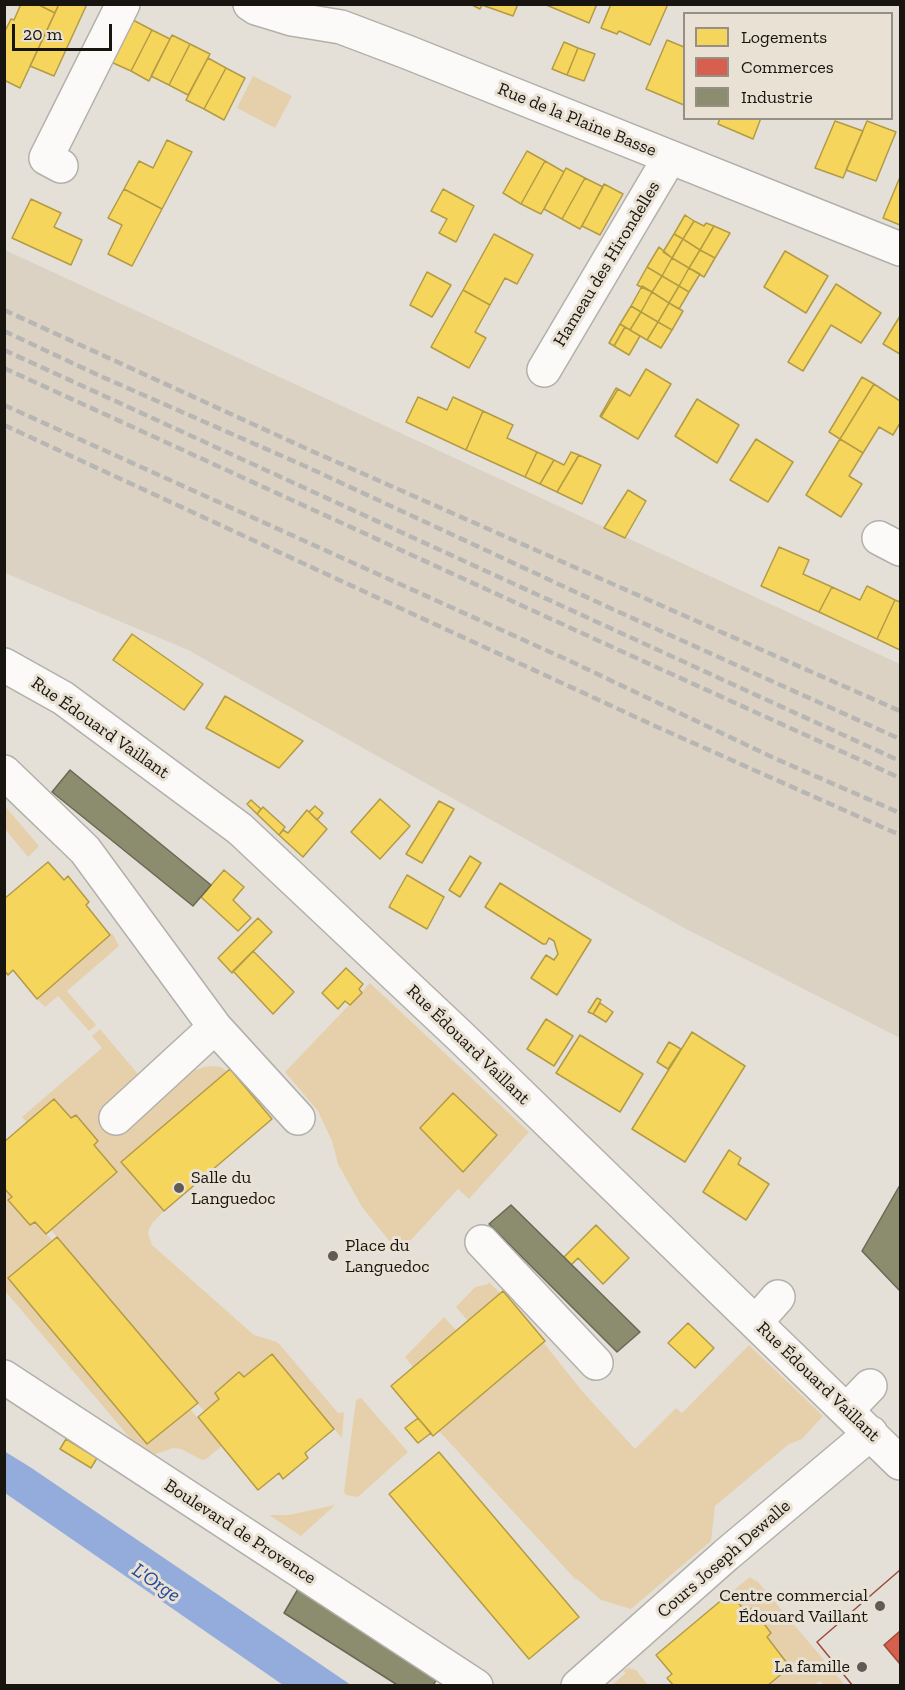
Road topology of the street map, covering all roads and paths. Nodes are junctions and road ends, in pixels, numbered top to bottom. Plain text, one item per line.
1 (123, 4) edge
2 (250, 4) edge
3 (670, 158) junction
4 (61, 166) dead end
5 (900, 249) edge
6 (544, 370) dead end
7 (4, 665) edge
8 (4, 772) edge
9 (215, 1027) junction
10 (116, 1118) dead end
11 (298, 1118) dead end
12 (482, 1242) dead end
13 (778, 1297) dead end
14 (756, 1322) junction
15 (596, 1363) dead end
16 (4, 1377) edge
17 (870, 1386) dead end
18 (847, 1410) junction
19 (871, 1433) junction
20 (900, 1463) edge
21 (476, 1686) edge
22 (578, 1686) edge

1 - 4 street
2 - 3 street, Rue de la Plaine Basse
3 - 5 street, Rue de la Plaine Basse
3 - 6 street, Hameau des Hirondelles
7 - 14 street, Rue Édouard Vaillant
8 - 9 street
9 - 10 street
9 - 11 street
12 - 15 street
13 - 14 street
14 - 18 street, Rue Édouard Vaillant
16 - 21 street, Boulevard de Provence
17 - 18 street
18 - 19 street, Rue Édouard Vaillant
19 - 20 street, Rue Édouard Vaillant
19 - 22 street, Cours Joseph Dewalle

